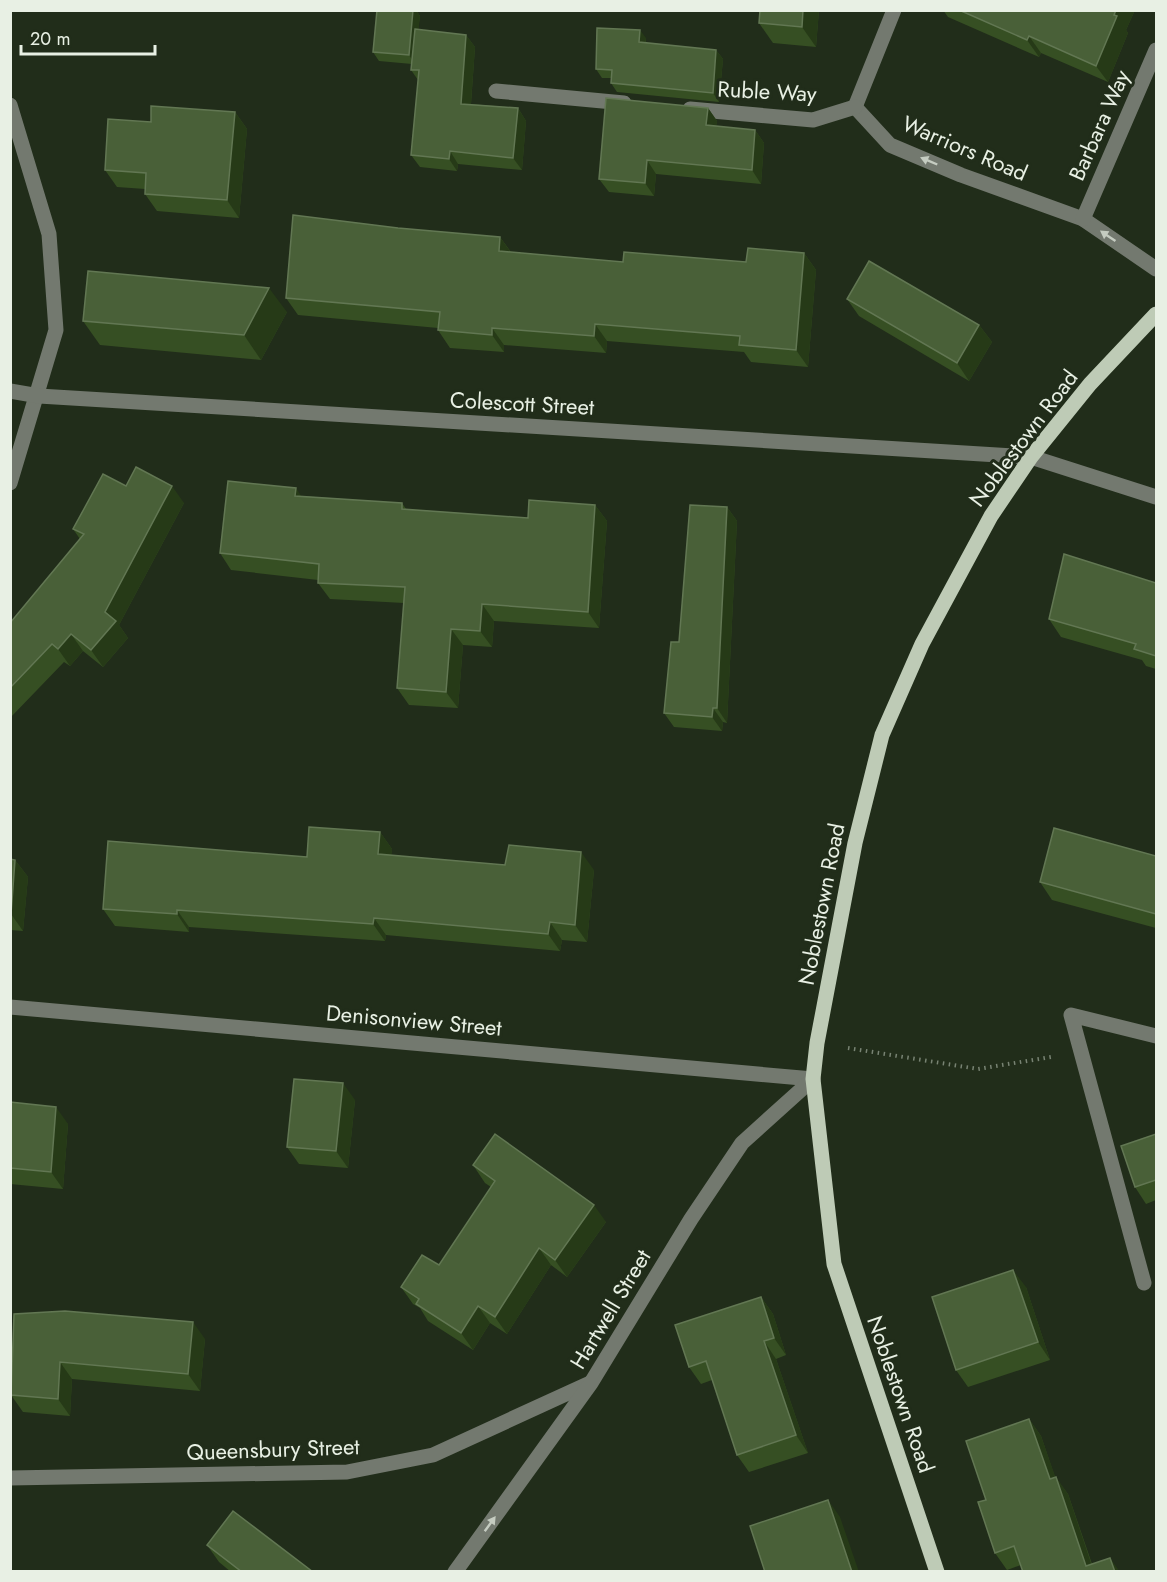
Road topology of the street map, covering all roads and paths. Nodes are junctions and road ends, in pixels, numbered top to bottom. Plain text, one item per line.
1 (894, 10) edge
2 (1156, 50) edge
3 (496, 91) dead end
4 (637, 104) edge
5 (10, 105) edge
6 (855, 106) junction
7 (672, 107) edge
8 (1083, 219) junction
9 (1156, 269) edge
10 (1156, 314) edge
11 (10, 391) edge
12 (39, 396) junction
13 (1031, 457) junction
14 (10, 483) edge
15 (1156, 497) edge
16 (10, 1007) edge
17 (1156, 1036) edge
18 (817, 1043) junction
19 (1081, 1052) junction
20 (813, 1079) junction
21 (1144, 1282) dead end
22 (591, 1383) junction
23 (10, 1478) edge
24 (455, 1572) edge
25 (937, 1572) edge

1 - 6 street
2 - 8 street, Barbara Way
3 - 4 street
5 - 12 street
6 - 7 street, Ruble Way
8 -> 6 street, Warriors Road
9 -> 8 street, Warriors Road
10 - 13 main road, Noblestown Road
11 - 12 street, Colescott Street
12 - 13 street, Colescott Street
12 - 14 street
13 - 15 street, Colescott Street
13 - 18 main road, Noblestown Road
16 - 20 street, Denisonview Street
17 - 19 street
18 - 19 path
18 - 20 main road, Noblestown Road
19 - 21 street
20 - 22 street, Hartwell Street
20 - 25 main road, Noblestown Road
22 - 23 street, Queensbury Street
24 -> 22 street, Hartwell Street

